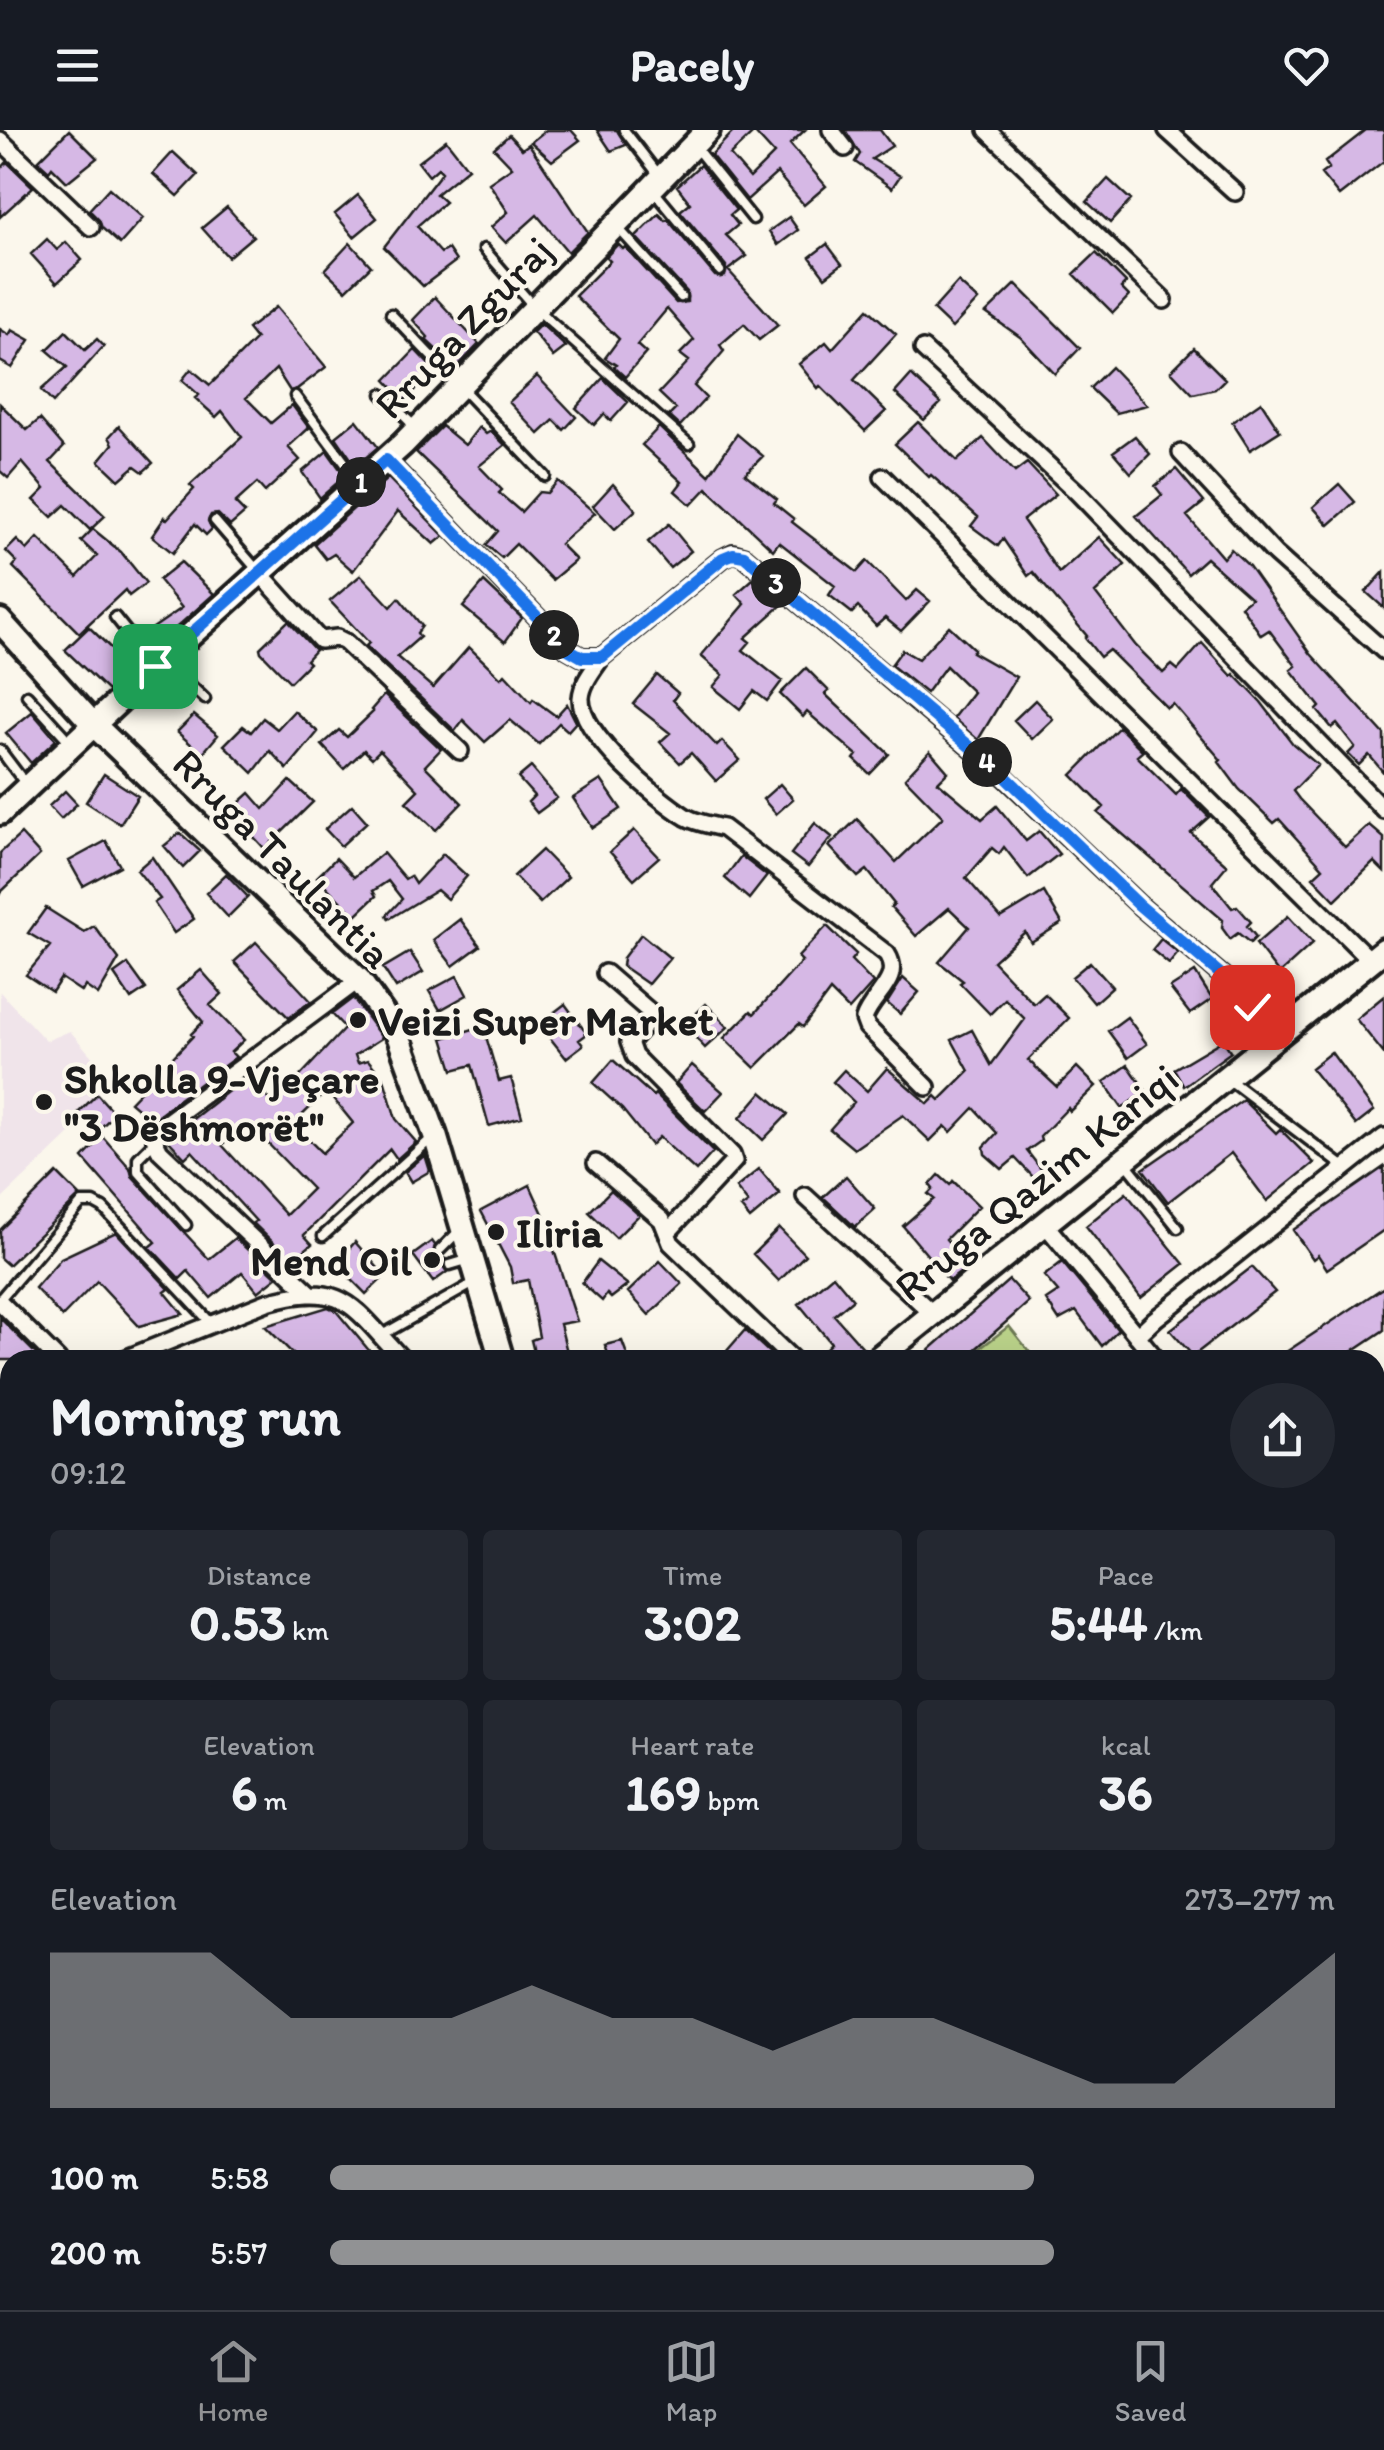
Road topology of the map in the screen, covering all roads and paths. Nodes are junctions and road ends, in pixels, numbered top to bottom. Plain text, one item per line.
1 (624, 130) edge
2 (831, 130) edge
3 (988, 130) edge
4 (1167, 130) edge
5 (701, 135) edge
6 (0, 140) edge
7 (845, 148) dead end
8 (656, 183) junction
9 (1235, 192) dead end
10 (753, 219) dead end
11 (615, 225) junction
12 (91, 227) dead end
13 (484, 249) dead end
14 (720, 271) dead end
15 (681, 297) dead end
16 (1164, 300) dead end
17 (534, 308) junction
18 (391, 314) dead end
19 (923, 349) dead end
20 (459, 386) junction
21 (382, 394) dead end
22 (295, 396) dead end
23 (417, 429) junction
24 (688, 444) dead end
25 (1181, 452) dead end
26 (386, 460) junction
27 (545, 476) dead end
28 (882, 477) dead end
29 (360, 482) junction
30 (214, 521) dead end
31 (259, 572) junction
32 (115, 616) dead end
33 (0, 620) edge
34 (1384, 651) edge
35 (602, 657) junction
36 (159, 663) junction
37 (27, 695) dead end
38 (205, 700) dead end
39 (93, 724) junction
40 (72, 744) junction
41 (0, 750) edge
42 (460, 751) dead end
43 (28, 786) junction
44 (1384, 810) edge
45 (0, 813) edge
46 (1377, 955) edge
47 (605, 973) dead end
48 (358, 980) junction
49 (1274, 1037) junction
50 (1224, 1076) junction
51 (927, 1087) dead end
52 (435, 1134) junction
53 (1384, 1137) edge
54 (155, 1142) junction
55 (1123, 1159) junction
56 (596, 1163) dead end
57 (1346, 1169) junction
58 (805, 1196) dead end
59 (1044, 1223) junction
60 (186, 1225) dead end
61 (462, 1227) junction
62 (1178, 1228) dead end
63 (667, 1232) junction
64 (322, 1236) dead end
65 (440, 1250) dead end
66 (466, 1268) junction
67 (311, 1294) junction
68 (0, 1300) edge
69 (932, 1314) junction
70 (212, 1324) junction
71 (380, 1336) junction
72 (1138, 1336) junction
73 (48, 1350) edge
74 (147, 1350) edge
75 (393, 1350) edge
76 (498, 1350) edge
77 (783, 1350) edge
78 (888, 1350) edge
79 (1149, 1350) edge

1 - 8 lane
2 - 7 street
3 - 16 street
4 - 9 street
5 - 8 street, Rruga Zguraj
5 - 10 lane
6 - 12 street
8 - 11 street, Rruga Zguraj
8 - 14 lane
11 - 15 lane
11 - 17 street, Rruga Zguraj
13 - 17 lane
17 - 20 street, Rruga Zguraj
17 - 24 lane
18 - 20 lane
19 - 44 street
20 - 23 street, Rruga Zguraj
20 - 27 lane
21 - 23 lane
22 - 29 lane
23 - 26 street, Rruga Zguraj
25 - 34 street
26 - 29 street, Rruga Zguraj
26 - 35 street
28 - 46 street
29 - 31 street, Rruga Zguraj
30 - 31 lane
31 - 36 street, Rruga Zguraj
31 - 42 street
32 - 36 lane
33 - 39 street, Rruga Taulantia
35 - 49 street
35 - 51 street
36 - 38 lane
36 - 39 street, Rruga Zguraj
37 - 40 lane
39 - 40 street, Rruga Zguraj
39 - 48 street, Rruga Taulantia
40 - 43 street, Rruga Zguraj
41 - 43 lane
43 - 45 street, Rruga Zguraj
46 - 49 street, Rruga Qazim Kariqi
47 - 63 street
48 - 52 street, Rruga Taulantia
48 - 54 street
49 - 50 street, Rruga Qazim Kariqi
50 - 55 street, Rruga Qazim Kariqi
50 - 57 lane
52 - 61 street, Rruga Taulantia
52 - 64 lane
53 - 57 street
54 - 60 lane
54 - 67 street
55 - 59 street, Rruga Qazim Kariqi
55 - 62 lane
56 - 63 street
57 - 72 street
58 - 69 street
59 - 69 street, Rruga Qazim Kariqi
59 - 72 street
61 - 65 lane
61 - 66 street, Rruga Taulantia
63 - 77 street
66 - 71 lane
66 - 76 street, Rruga Taulantia
67 - 70 street
67 - 71 street
68 - 70 lane
68 - 73 street
69 - 78 street, Rruga Qazim Kariqi
70 - 74 street
71 - 75 street
72 - 79 street

